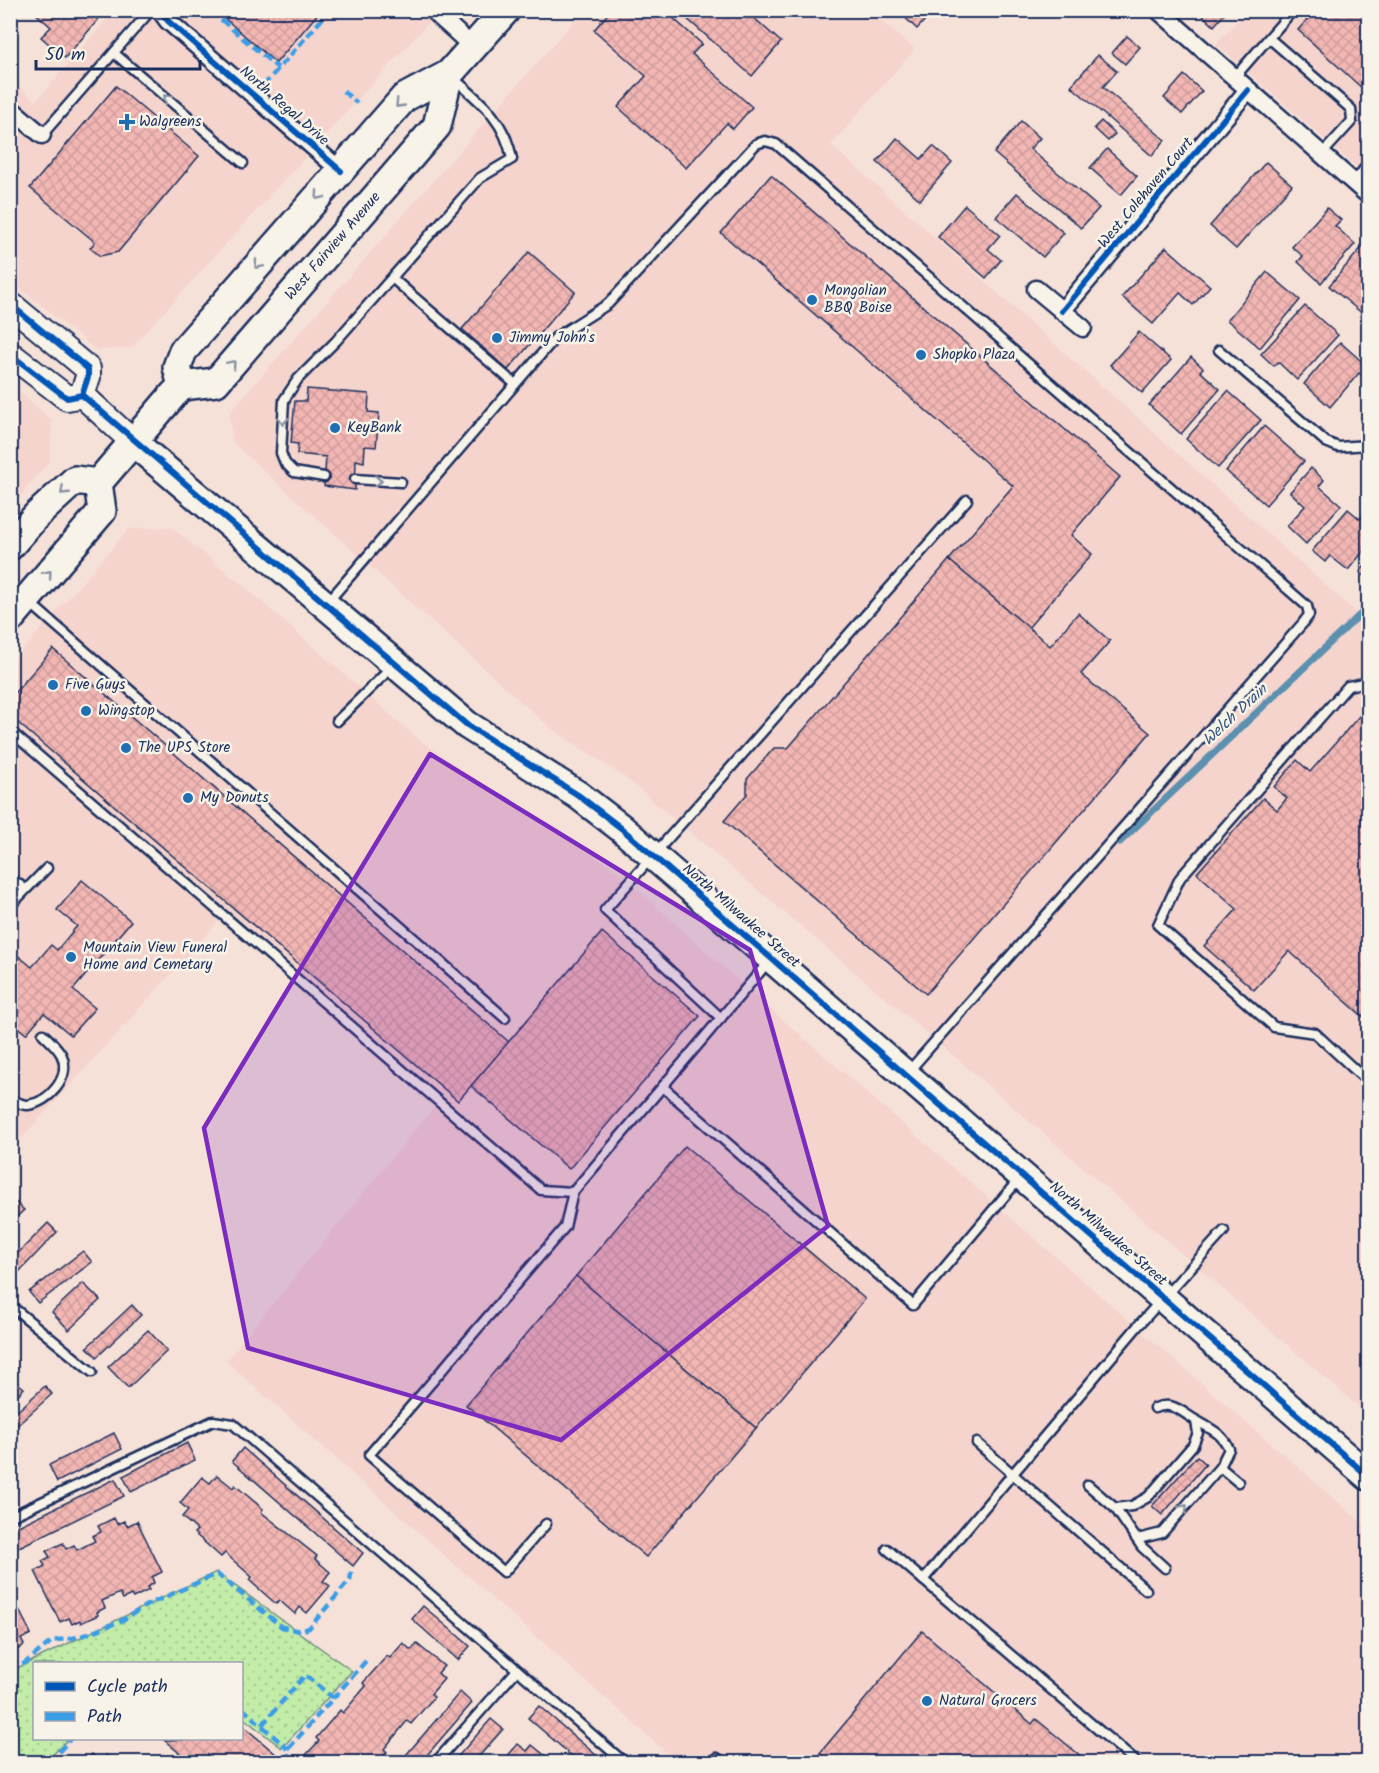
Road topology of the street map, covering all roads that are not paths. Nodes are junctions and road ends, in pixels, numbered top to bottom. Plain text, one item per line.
1 (151, 10) edge
2 (160, 10) edge
3 (432, 10) edge
4 (506, 10) edge
5 (1158, 10) edge
6 (1293, 10) edge
7 (1269, 38) junction
8 (473, 47) junction
9 (114, 53) junction
10 (449, 74) junction
11 (1234, 78) junction
12 (1248, 90) junction
13 (10, 108) edge
14 (42, 135) joint
15 (1322, 154) junction
16 (243, 163) dead end
17 (1368, 164) edge
18 (341, 171) junction
19 (1354, 182) junction
20 (1368, 195) edge
21 (392, 278) junction
22 (1036, 290) dead end
23 (10, 304) edge
24 (1062, 311) junction
25 (1083, 328) dead end
26 (1219, 350) dead end
27 (10, 354) edge
28 (515, 384) junction
29 (182, 386) junction
30 (82, 395) junction
31 (133, 442) junction
32 (1368, 445) edge
33 (324, 477) dead end
34 (356, 479) dead end
35 (401, 482) dead end
36 (98, 483) junction
37 (968, 500) dead end
38 (10, 546) edge
39 (325, 606) junction
40 (19, 609) edge
41 (395, 663) junction
42 (1368, 682) edge
43 (337, 721) dead end
44 (10, 731) edge
45 (653, 855) junction
46 (47, 868) dead end
47 (10, 877) edge
48 (25, 889) junction
49 (10, 906) edge
50 (771, 958) junction
51 (505, 1018) dead end
52 (721, 1018) junction
53 (43, 1034) dead end
54 (906, 1074) junction
55 (1368, 1082) edge
56 (663, 1087) junction
57 (10, 1099) edge
58 (1022, 1176) junction
59 (573, 1192) junction
60 (1224, 1230) dead end
61 (1164, 1298) junction
62 (10, 1305) edge
63 (92, 1372) dead end
64 (1155, 1408) dead end
65 (1196, 1421) junction
66 (977, 1443) dead end
67 (1220, 1467) junction
68 (1013, 1474) junction
69 (1368, 1476) edge
70 (1238, 1482) dead end
71 (1088, 1485) dead end
72 (1115, 1508) junction
73 (10, 1517) edge
74 (546, 1524) dead end
75 (1138, 1539) junction
76 (888, 1549) dead end
77 (1165, 1568) dead end
78 (923, 1580) junction
79 (1146, 1590) dead end
80 (516, 1670) junction
81 (436, 1762) edge
82 (624, 1762) edge
83 (713, 1762) edge
84 (723, 1762) edge
85 (1136, 1762) edge

1 - 9 lane
2 - 18 street, North Regal Drive
3 - 8 street
4 - 8 main road, West Fairview Avenue
5 - 11 street
6 - 7 lane
7 - 11 lane
7 - 15 lane
8 - 10 main road, West Fairview Avenue
9 - 14 lane
16 -> 9 lane
10 -> 18 main road, West Fairview Avenue
10 - 21 lane
29 -> 10 main road, West Fairview Avenue
11 - 12 street
12 - 15 street
12 - 24 street, West Colehaven Court
13 - 14 street
15 - 19 street
17 - 19 lane
18 -> 29 main road, West Fairview Avenue
19 - 20 street
21 - 28 lane
21 -> 33 lane
22 - 24 street
23 - 30 main road
24 - 25 street
26 - 32 lane
27 - 30 main road
28 - 39 lane
28 - 54 lane
29 - 31 main road
30 - 31 main road, North Milwaukee Street
31 - 36 main road
31 - 39 main road, North Milwaukee Street
34 -> 35 lane
36 -> 38 main road
40 -> 36 main road
37 - 45 lane
39 - 41 main road, North Milwaukee Street
40 - 51 lane
41 - 43 lane
41 - 45 main road, North Milwaukee Street
42 - 55 lane
44 - 59 lane
45 - 50 main road, North Milwaukee Street
45 - 52 lane
46 - 48 lane
47 - 48 lane
48 - 49 lane
50 - 52 lane
50 - 54 main road, North Milwaukee Street
52 - 56 lane
53 - 57 lane
54 - 58 main road, North Milwaukee Street
56 - 58 lane
56 - 59 lane
58 - 61 main road, North Milwaukee Street
59 - 74 lane
60 - 61 lane
61 - 68 lane
61 - 69 main road, North Milwaukee Street
62 - 63 lane
64 - 65 lane
65 - 67 lane
65 - 72 lane
66 - 68 lane
67 - 70 lane
75 -> 67 lane
68 - 78 lane
68 - 79 lane
71 - 72 lane
72 - 75 lane
73 - 80 lane
75 - 77 lane
76 - 78 lane
78 - 85 lane
80 - 81 lane
80 - 82 lane
83 - 84 lane

